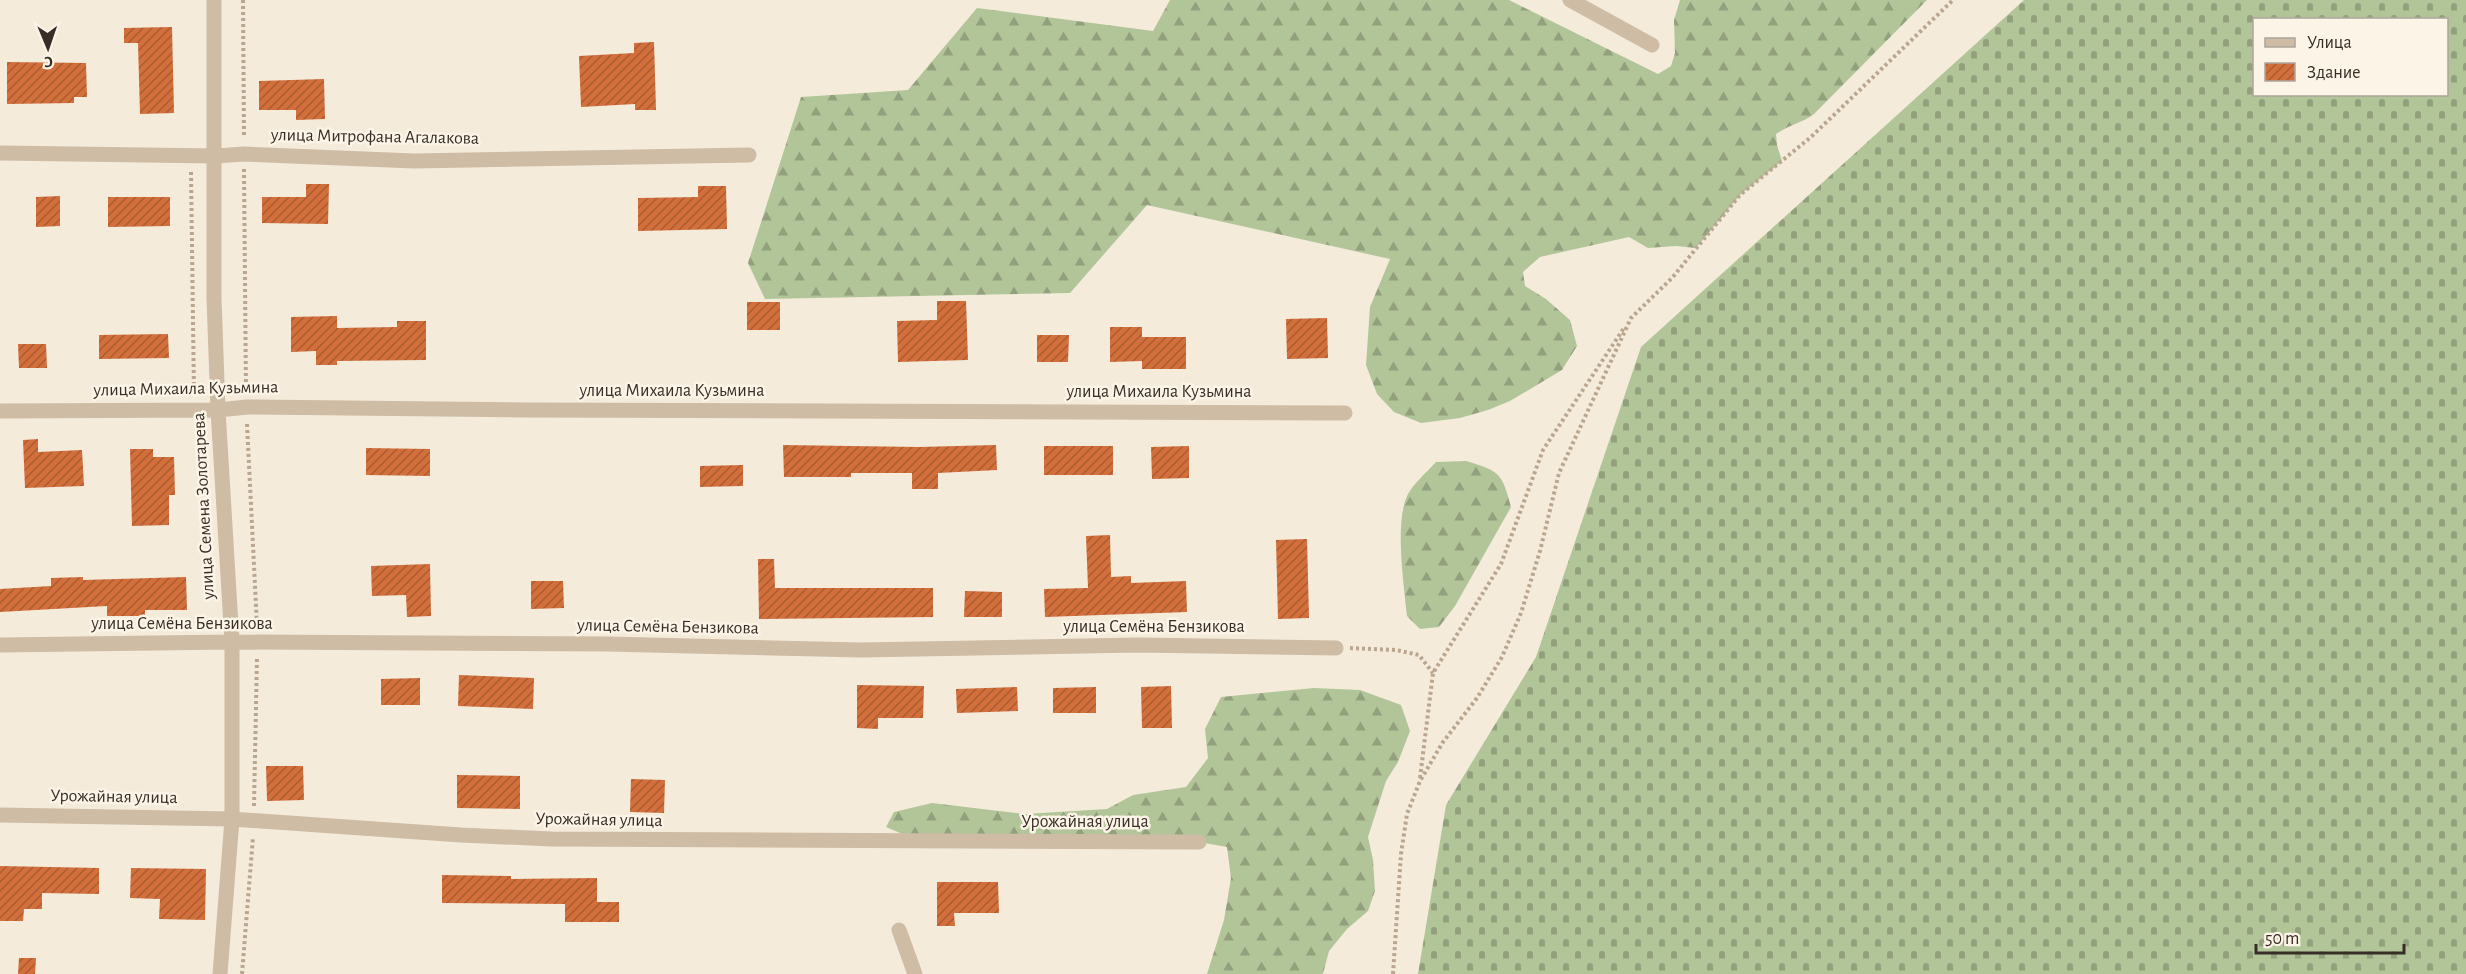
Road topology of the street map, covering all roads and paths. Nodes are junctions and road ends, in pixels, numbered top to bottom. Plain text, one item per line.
1 (214, 0) edge
2 (243, 0) edge
3 (1570, 0) edge
4 (1953, 0) edge
5 (1652, 45) dead end
6 (0, 153) edge
7 (244, 154) junction
8 (749, 155) dead end
9 (190, 156) junction
10 (216, 156) junction
11 (1631, 318) junction
12 (247, 407) junction
13 (194, 410) junction
14 (218, 410) junction
15 (0, 411) edge
16 (1345, 413) dead end
17 (232, 642) junction
18 (257, 642) junction
19 (0, 645) edge
20 (1336, 648) joint
21 (1433, 673) junction
22 (1420, 781) junction
23 (0, 815) edge
24 (232, 819) junction
25 (254, 820) junction
26 (1199, 842) dead end
27 (899, 930) dead end
28 (220, 974) edge
29 (242, 974) edge
30 (915, 974) edge
31 (1393, 974) edge

1 - 10 street, улица Семена Золотарева
2 - 7 path
3 - 5 street
4 - 11 path
6 - 9 street, улица Митрофана Агалакова
7 - 8 street, улица Митрофана Агалакова
7 - 10 street, улица Митрофана Агалакова
7 - 12 path
9 - 10 street, улица Митрофана Агалакова
9 - 13 path
10 - 14 street, улица Семена Золотарева
11 - 21 path
11 - 22 path
12 - 14 street, улица Михаила Кузьмина
12 - 16 street, улица Михаила Кузьмина
12 - 18 path
13 - 14 street, улица Михаила Кузьмина
13 - 15 street, улица Михаила Кузьмина
14 - 17 street, улица Семена Золотарева
17 - 18 street, улица Семёна Бензикова
17 - 19 street, улица Семёна Бензикова
17 - 24 street, улица Семена Золотарева
18 - 20 street, улица Семёна Бензикова
18 - 25 path
20 - 21 path
21 - 22 path
22 - 31 path
23 - 24 street, Урожайная улица
24 - 25 street, Урожайная улица
24 - 28 street, улица Семена Золотарева
25 - 26 street, Урожайная улица
25 - 29 path
27 - 30 street

